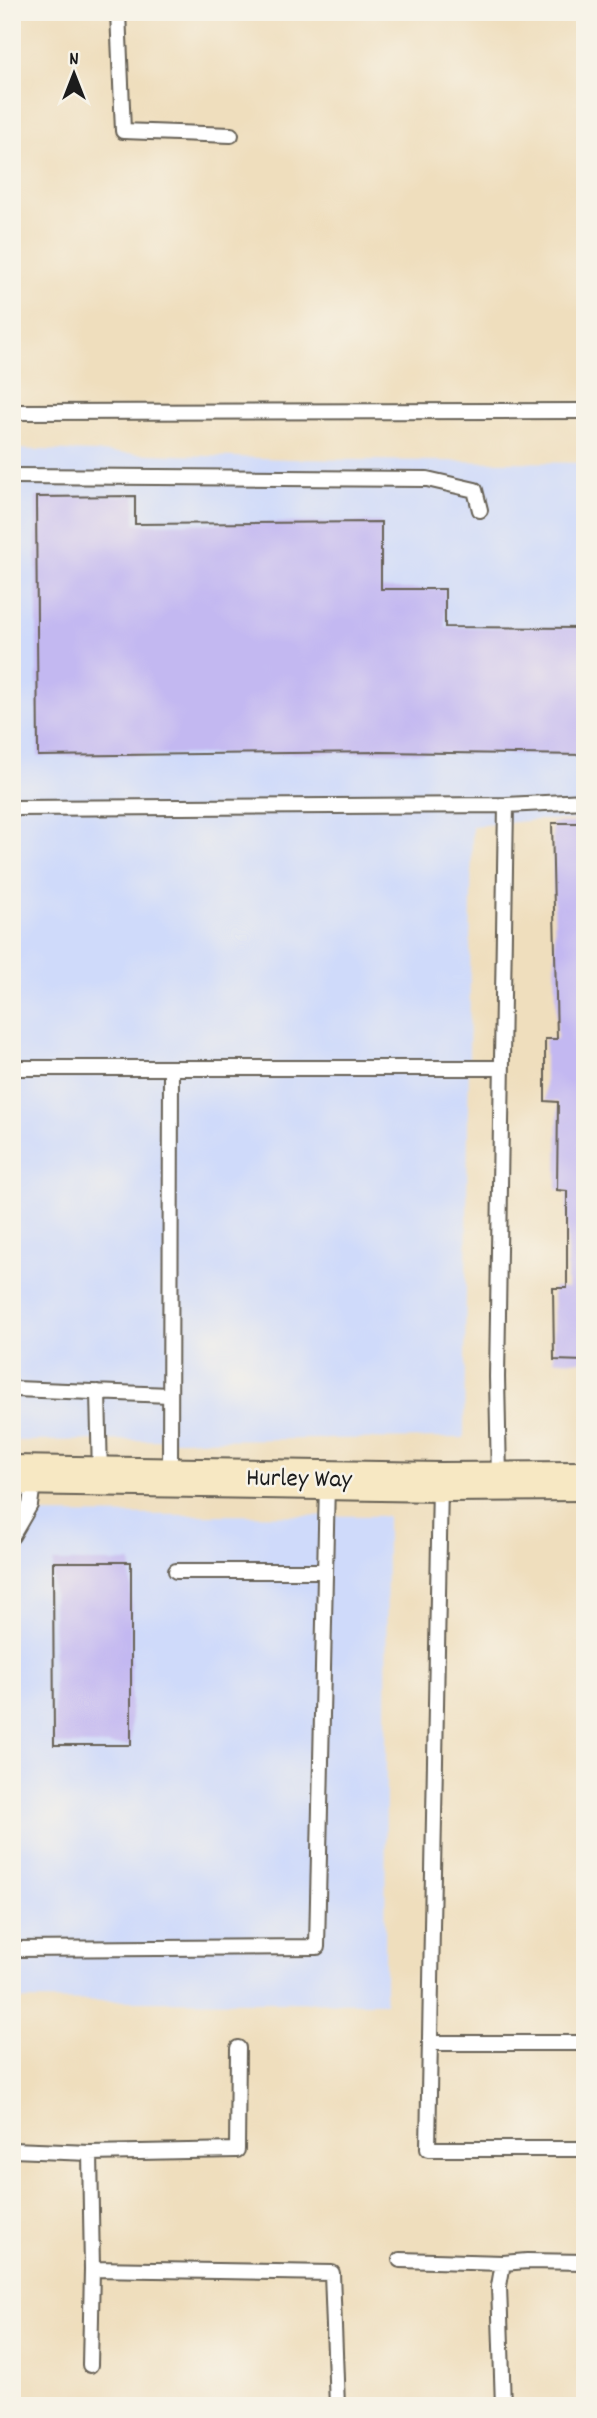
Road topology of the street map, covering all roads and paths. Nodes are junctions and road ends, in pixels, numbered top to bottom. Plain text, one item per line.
1 (118, 12) edge
2 (231, 135) dead end
3 (585, 411) edge
4 (12, 412) edge
5 (12, 476) edge
6 (480, 510) dead end
7 (585, 801) edge
8 (506, 805) junction
9 (12, 808) edge
10 (12, 1068) edge
11 (171, 1068) junction
12 (502, 1068) junction
13 (12, 1386) edge
14 (98, 1392) junction
15 (170, 1395) junction
16 (23, 1475) edge
17 (100, 1477) junction
18 (170, 1478) junction
19 (327, 1480) junction
20 (499, 1480) junction
21 (585, 1481) edge
22 (440, 1482) junction
23 (12, 1536) edge
24 (176, 1571) dead end
25 (325, 1571) junction
26 (12, 1949) edge
27 (430, 2043) junction
28 (585, 2043) edge
29 (238, 2048) dead end
30 (585, 2149) edge
31 (12, 2150) edge
32 (90, 2152) junction
33 (400, 2260) dead end
34 (585, 2262) edge
35 (503, 2263) junction
36 (92, 2269) junction
37 (90, 2365) dead end
38 (337, 2406) edge
39 (503, 2406) edge

1 - 2 lane
3 - 4 lane
5 - 6 lane
7 - 8 lane
8 - 9 lane
8 - 12 lane
10 - 11 lane
11 - 12 lane
11 - 15 lane
12 - 20 lane
13 - 14 lane
14 - 15 lane
14 - 17 lane
15 - 18 lane
16 - 17 street, Hurley Way
16 - 23 lane
17 - 18 street, Hurley Way
18 - 19 street, Hurley Way
19 - 22 street, Hurley Way
19 - 25 lane
20 - 21 street, Hurley Way
20 - 22 street, Hurley Way
22 - 27 lane
24 - 25 lane
25 - 26 lane
27 - 28 lane
27 - 30 lane
29 - 32 lane
31 - 32 lane
32 - 36 lane
33 - 35 lane
34 - 35 lane
35 - 39 lane
36 - 37 lane
36 - 38 lane

